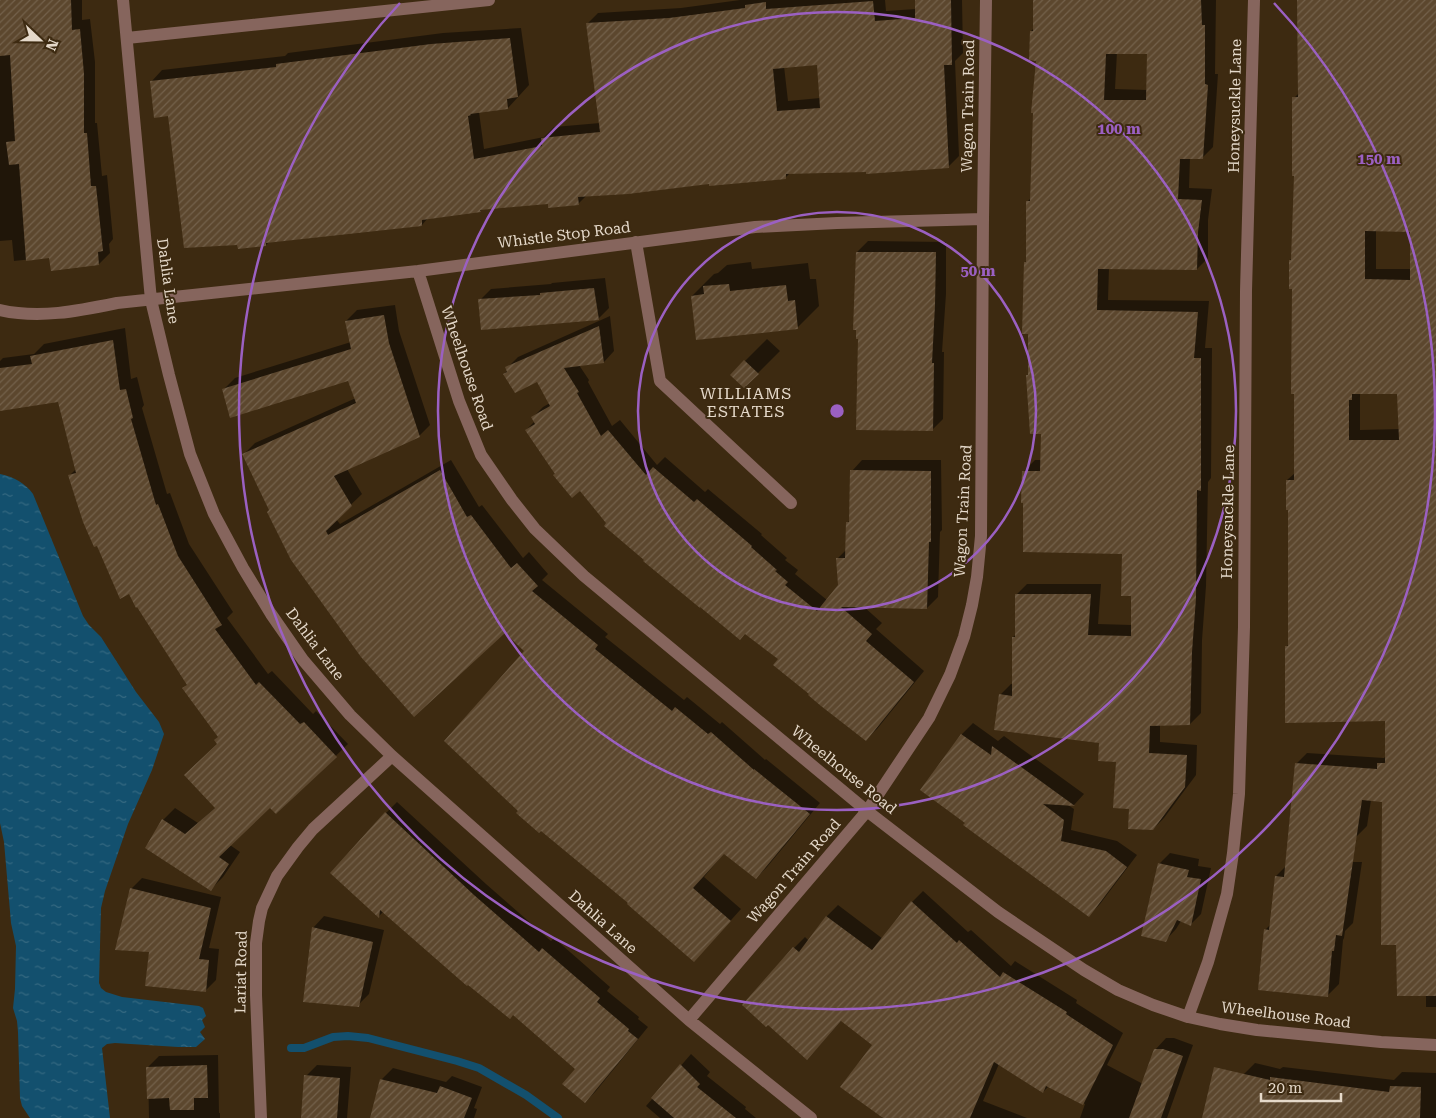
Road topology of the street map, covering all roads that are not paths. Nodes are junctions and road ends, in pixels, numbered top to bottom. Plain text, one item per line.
1 (123, 0) edge
2 (489, 0) edge
3 (986, 0) edge
4 (1254, 0) edge
5 (127, 38) junction
6 (983, 219) junction
7 (636, 242) junction
8 (418, 271) junction
9 (151, 300) junction
10 (0, 310) edge
11 (791, 503) dead end
12 (392, 756) junction
13 (867, 811) junction
14 (1188, 1017) junction
15 (688, 1020) junction
16 (1436, 1044) edge
17 (261, 1118) edge
18 (811, 1118) edge

1 - 5 street, Dahlia Lane
2 - 5 street
3 - 6 street, Wagon Train Road
4 - 14 street, Honeysuckle Lane
5 - 9 street, Dahlia Lane
6 - 7 street, Whistle Stop Road
6 - 13 street, Wagon Train Road
7 - 8 street, Whistle Stop Road
7 - 11 street
8 - 9 street, Whistle Stop Road
8 - 13 street, Wheelhouse Road
9 - 10 street, Whistle Stop Road
9 - 12 street, Dahlia Lane
12 - 15 street, Dahlia Lane
12 - 17 street, Lariat Road
13 - 14 street, Wheelhouse Road
13 - 15 street, Wagon Train Road
14 - 16 street, Wheelhouse Road
15 - 18 street, Dahlia Lane

